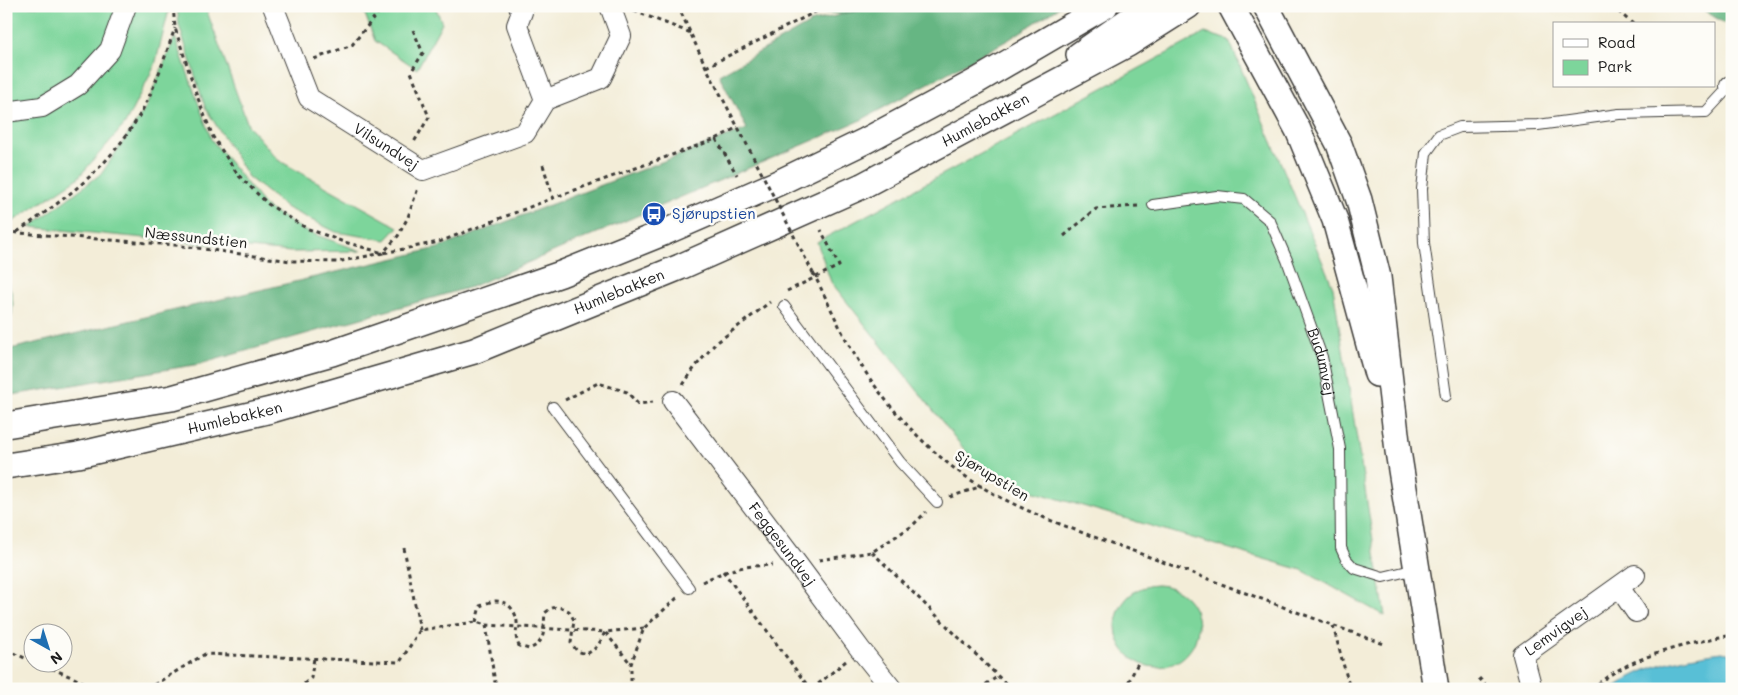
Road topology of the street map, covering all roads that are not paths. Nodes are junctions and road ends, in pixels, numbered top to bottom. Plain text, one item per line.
1 (126, 6) edge
2 (273, 6) edge
3 (520, 6) edge
4 (1105, 6) edge
5 (1149, 6) edge
6 (1188, 6) edge
7 (1231, 6) edge
8 (1266, 6) edge
9 (620, 8) edge
10 (1731, 86) edge
11 (545, 100) junction
12 (6, 112) edge
13 (978, 124) junction
14 (1153, 205) road end
15 (784, 306) dead end
16 (1446, 396) dead end
17 (673, 401) dead end
18 (553, 407) road end
19 (6, 425) edge
20 (1398, 451) junction
21 (6, 466) edge
22 (937, 502) road end
23 (1417, 569) junction
24 (1635, 575) dead end
25 (1619, 587) junction
26 (689, 588) road end
27 (1636, 612) dead end
28 (892, 689) edge
29 (1436, 689) edge
30 (1532, 689) edge

1 - 12 street
2 - 11 street, Vilsundvej
3 - 11 street
4 - 19 street
5 - 13 street
6 - 13 street, Humlebakken
7 - 20 street
8 - 20 street
9 - 11 street
10 - 16 lane
13 - 21 street, Humlebakken
14 - 23 lane, Budumvej
15 - 22 lane
17 - 28 street, Feggesundvej
18 - 26 lane
20 - 23 street
23 - 29 street
24 - 25 street, Lemvigvej
25 - 27 street
25 - 30 street, Lemvigvej

